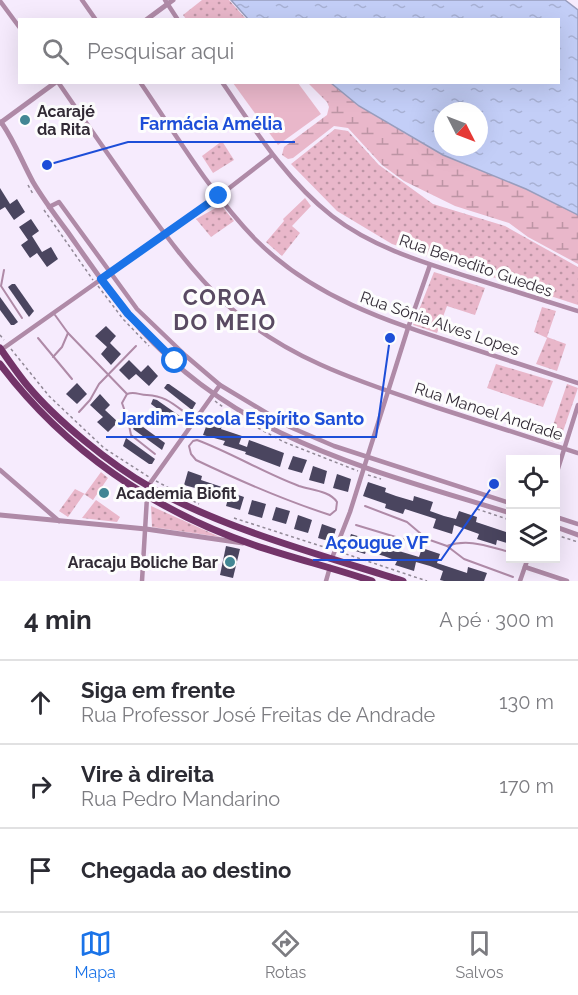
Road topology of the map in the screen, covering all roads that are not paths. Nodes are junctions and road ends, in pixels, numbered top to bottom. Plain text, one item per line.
1 (82, 0) edge
2 (0, 1) edge
3 (169, 1) edge
4 (95, 18) edge
5 (148, 18) edge
6 (177, 18) edge
7 (18, 25) edge
8 (54, 84) edge
9 (58, 84) edge
10 (141, 84) edge
11 (223, 84) edge
12 (0, 122) edge
13 (273, 155) junction
14 (219, 196) junction
15 (47, 208) junction
16 (165, 234) junction
17 (430, 265) junction
18 (4, 270) dead end
19 (110, 273) junction
20 (98, 281) junction
21 (578, 311) edge
22 (53, 312) junction
23 (22, 318) dead end
24 (408, 328) junction
25 (68, 333) junction
26 (38, 338) dead end
27 (136, 346) dead end
28 (3, 348) edge
29 (53, 357) junction
30 (0, 364) edge
31 (107, 375) junction
32 (72, 379) dead end
33 (578, 383) edge
34 (220, 385) junction
35 (28, 386) junction
36 (17, 387) junction
37 (387, 391) junction
38 (127, 394) junction
39 (213, 397) junction
40 (578, 405) edge
41 (79, 412) dead end
42 (187, 414) dead end
43 (179, 443) junction
44 (189, 446) junction
45 (564, 449) junction
46 (578, 453) edge
47 (155, 454) dead end
48 (367, 457) junction
49 (560, 461) edge
50 (0, 470) edge
51 (363, 470) junction
52 (147, 486) junction
53 (147, 497) junction
54 (506, 502) edge
55 (365, 506) dead end
56 (506, 512) edge
57 (0, 515) edge
58 (560, 519) edge
59 (60, 522) junction
60 (578, 524) edge
61 (356, 525) dead end
62 (146, 529) junction
63 (560, 529) edge
64 (578, 535) edge
65 (427, 540) junction
66 (253, 545) junction
67 (447, 546) junction
68 (506, 551) edge
69 (334, 555) junction
70 (526, 563) edge
71 (330, 567) junction
72 (525, 567) junction
73 (513, 577) dead end
74 (383, 578) edge
75 (142, 581) edge
76 (326, 581) edge
77 (372, 581) edge
78 (403, 581) edge
79 (520, 581) edge
80 (567, 581) edge

1 - 4 street
2 - 7 street
3 - 5 street
3 - 6 street
8 - 12 street
9 - 16 street, Rua Manoel Andrade
10 - 14 street, Rua Sônia Alves Lopes
11 - 13 street, Rua Benedito Guedes
12 - 15 street
13 - 14 street
13 - 17 street, Rua Benedito Guedes
14 - 16 street
14 - 24 street, Rua Sônia Alves Lopes
15 - 19 street
15 - 20 street
16 - 19 street
16 - 37 street, Rua Manoel Andrade
17 - 21 street, Rua Benedito Guedes
17 - 24 street
18 - 23 lane
19 - 20 street
19 - 34 street
20 - 22 street
20 - 39 street
22 - 25 lane
22 - 28 street
24 - 33 street, Rua Sônia Alves Lopes
24 - 37 street
25 - 29 lane
25 - 31 lane
26 - 29 lane
27 - 31 lane
28 - 35 main road
29 - 32 lane
30 - 36 main road
31 - 38 lane
31 - 41 lane
34 - 39 street
34 - 48 street
35 - 36 main road
35 - 52 main road
36 - 53 main road
37 - 45 street, Rua Manoel Andrade
37 - 48 street
38 - 42 lane
38 - 47 lane
39 - 43 street
39 - 51 street
40 - 45 street
43 - 44 lane
43 - 52 street
44 - 44 lane
45 - 46 street, Rua Manoel Andrade
45 - 49 street
48 - 51 street
48 - 54 street
50 - 59 street
51 - 56 street
51 - 69 street
52 - 69 main road
53 - 62 street
53 - 66 main road
55 - 65 lane
57 - 59 street
58 - 60 street
59 - 62 street
61 - 65 lane
62 - 66 street
62 - 75 street
63 - 64 street
65 - 67 lane
66 - 71 main road
67 - 68 lane
67 - 73 lane
69 - 74 main road
70 - 72 street
71 - 76 street
71 - 77 main road
72 - 79 street
72 - 80 street
74 - 78 main road

